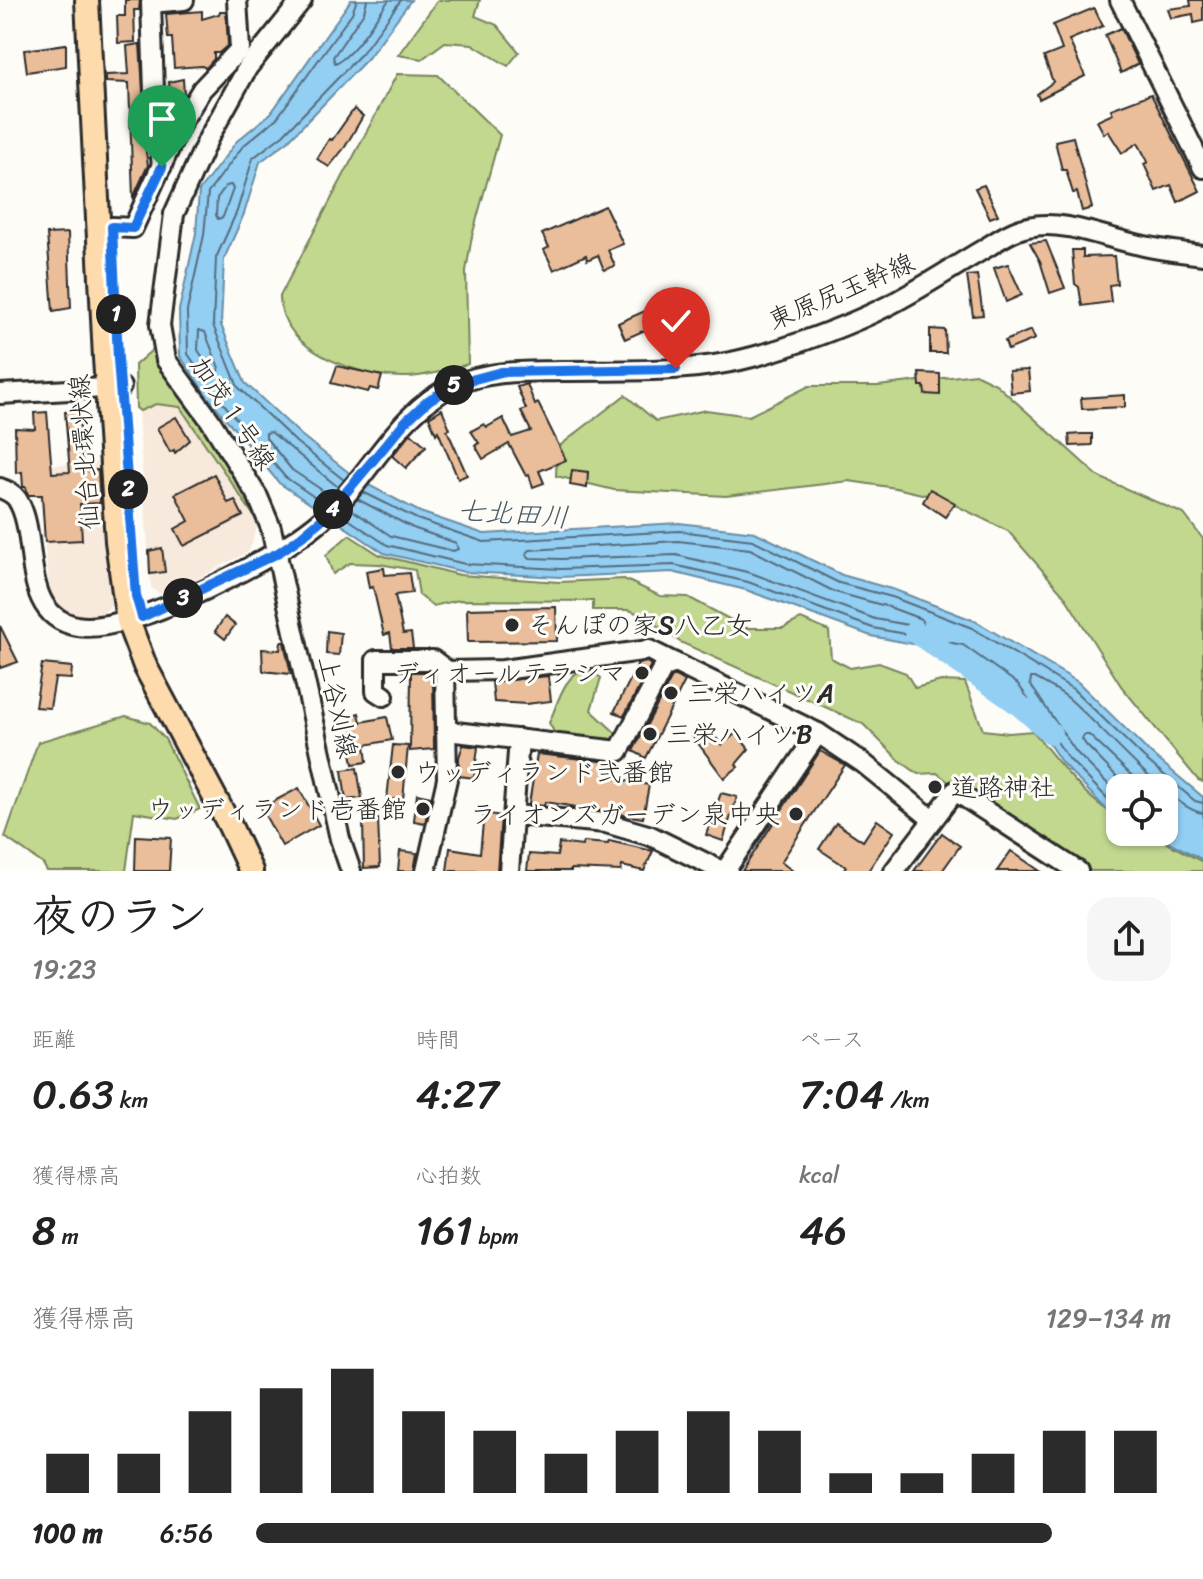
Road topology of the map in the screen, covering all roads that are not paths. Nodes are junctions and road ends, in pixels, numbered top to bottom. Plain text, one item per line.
1 (87, 0) edge
2 (101, 0) edge
3 (184, 0) edge
4 (237, 0) edge
5 (289, 0) edge
6 (301, 0) edge
7 (1120, 0) edge
8 (162, 167) junction
9 (1203, 168) edge
10 (112, 227) junction
11 (1203, 255) edge
12 (114, 388) junction
13 (0, 394) edge
14 (0, 488) edge
15 (278, 553) junction
16 (135, 619) junction
17 (675, 663) junction
18 (445, 671) junction
19 (384, 696) dead end
20 (447, 731) junction
21 (818, 733) junction
22 (519, 739) junction
23 (515, 815) junction
24 (932, 819) junction
25 (251, 871) edge
26 (264, 871) edge
27 (351, 871) edge
28 (426, 871) edge
29 (509, 871) edge
30 (724, 871) edge
31 (894, 871) edge
32 (1078, 871) edge

1 - 12 main road, 仙台北環状線
2 - 10 main road, 仙台北環状線
3 - 8 street
4 - 8 street
5 - 6 street
6 - 15 street, 加茂１号線
7 - 9 street
8 - 10 street
10 - 12 main road, 仙台北環状線
11 - 15 street, 東原尻玉幹線
12 - 13 street
12 - 16 main road, 仙台北環状線
14 - 16 street, 東原尻玉幹線
15 - 16 street, 東原尻玉幹線
15 - 27 street, 上谷刈線
16 - 25 main road, 仙台北環状線
16 - 26 main road, 仙台北環状線
17 - 18 street
17 - 21 street
17 - 22 street
18 - 19 street
18 - 20 street
20 - 22 street
20 - 28 street
21 - 24 street
21 - 30 street
22 - 23 street
23 - 29 street
23 - 30 street
24 - 31 street
24 - 32 street

